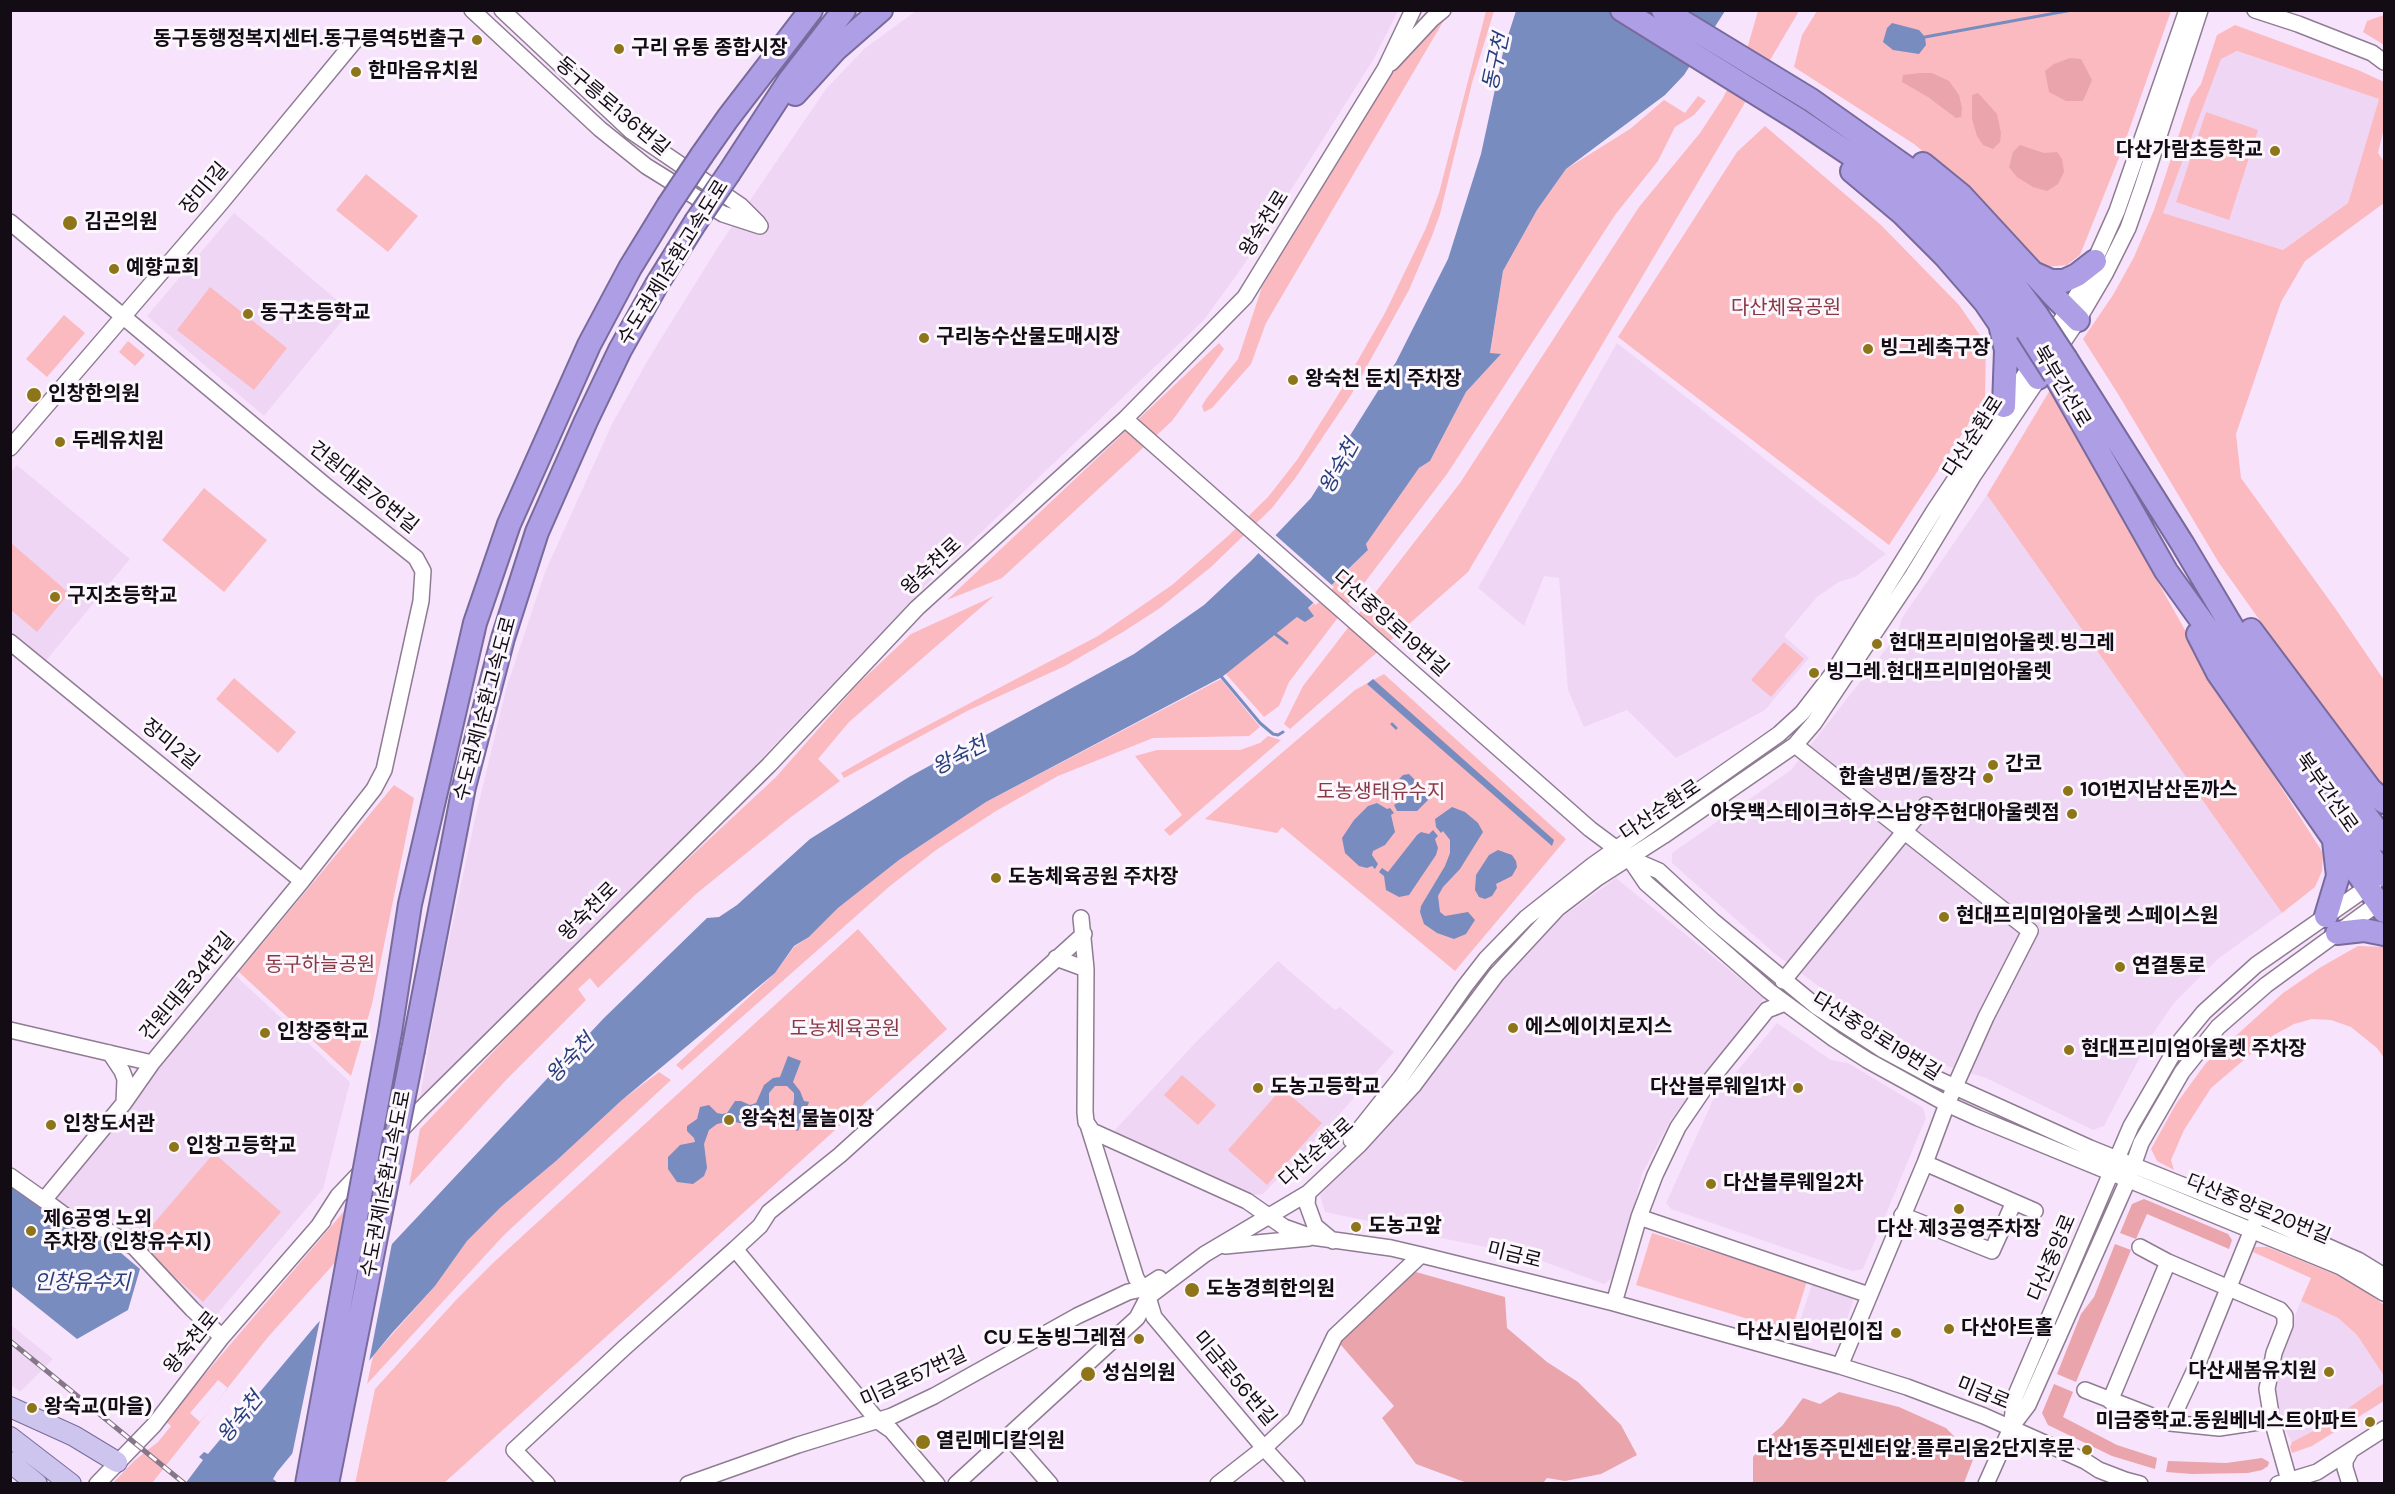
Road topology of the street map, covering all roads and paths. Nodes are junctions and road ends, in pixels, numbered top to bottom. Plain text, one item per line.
1 (472, 10) edge
2 (502, 10) edge
3 (792, 10) edge
4 (811, 10) edge
5 (844, 10) edge
6 (881, 10) edge
7 (1413, 10) edge
8 (1443, 10) edge
9 (1622, 10) edge
10 (1663, 10) edge
11 (2187, 10) edge
12 (2200, 10) edge
13 (2254, 10) edge
14 (358, 37) dead end
15 (2385, 62) edge
16 (1385, 69) junction
17 (1811, 100) junction
18 (728, 118) junction
19 (1804, 123) junction
20 (751, 140) junction
21 (10, 222) edge
22 (2094, 261) junction
23 (2033, 273) junction
24 (2073, 315) junction
25 (123, 317) junction
26 (2032, 323) junction
27 (2000, 324) junction
28 (2047, 370) junction
29 (2004, 406) junction
30 (1130, 422) junction
31 (10, 448) edge
32 (2182, 543) junction
33 (2166, 572) junction
34 (10, 642) edge
35 (1795, 745) junction
36 (2377, 795) edge
37 (1926, 805) dead end
38 (2385, 808) edge
39 (1903, 833) junction
40 (2333, 837) junction
41 (2379, 844) edge
42 (1623, 854) junction
43 (303, 881) junction
44 (2381, 892) edge
45 (1081, 918) dead end
46 (2331, 924) junction
47 (1084, 934) junction
48 (2385, 934) edge
49 (1056, 958) junction
50 (1086, 969) junction
51 (1783, 981) junction
52 (1769, 991) junction
53 (1785, 1003) junction
54 (1767, 1010) junction
55 (10, 1030) edge
56 (110, 1053) junction
57 (152, 1063) junction
58 (1955, 1087) junction
59 (124, 1103) junction
60 (1947, 1104) junction
61 (1088, 1125) junction
62 (1925, 1163) junction
63 (2114, 1166) junction
64 (2130, 1173) junction
65 (10, 1176) edge
66 (1308, 1193) junction
67 (44, 1200) junction
68 (2014, 1202) junction
69 (2035, 1211) dead end
70 (1902, 1215) junction
71 (2257, 1215) junction
72 (1270, 1216) junction
73 (1639, 1217) junction
74 (2252, 1232) junction
75 (1312, 1238) junction
76 (1333, 1241) junction
77 (2140, 1247) dead end
78 (735, 1249) junction
79 (1211, 1251) junction
80 (1421, 1255) junction
81 (2168, 1262) junction
82 (2385, 1276) edge
83 (2228, 1287) junction
84 (1139, 1293) junction
85 (2385, 1293) edge
86 (1869, 1295) junction
87 (1614, 1303) junction
88 (222, 1337) junction
89 (1840, 1366) junction
90 (2085, 1390) dead end
91 (2110, 1401) junction
92 (10, 1407) edge
93 (2272, 1420) junction
94 (878, 1421) junction
95 (2170, 1423) junction
96 (2011, 1428) junction
97 (2385, 1429) edge
98 (1008, 1436) junction
99 (10, 1437) edge
100 (1264, 1448) junction
101 (2350, 1452) junction
102 (117, 1462) junction
103 (2129, 1482) edge
104 (2286, 1483) edge
105 (71, 1484) edge
106 (97, 1484) edge
107 (307, 1484) edge
108 (327, 1484) edge
109 (547, 1484) edge
110 (688, 1484) edge
111 (937, 1484) edge
112 (956, 1484) edge
113 (1050, 1484) edge
114 (1218, 1484) edge
115 (1297, 1484) edge
116 (1986, 1484) edge
117 (2350, 1484) edge

1 - 2 street, 동구릉로136번길
3 - 18 highway
4 - 18 highway, 수도권제1순환고속도로
5 - 20 highway, 수도권제1순환고속도로
6 - 20 highway
7 - 16 street, 왕숙천로
8 - 16 street, 왕숙천로
9 - 19 highway, 북부간선로
10 - 17 highway, 북부간선로
11 - 22 street, 다산순환로
12 - 24 street, 다산순환로
13 - 15 street
14 - 25 street, 장미1길
16 - 30 street, 왕숙천로
17 - 23 highway
17 - 26 highway, 북부간선로
18 - 107 highway, 수도권제1순환고속도로, bridge
19 - 26 highway, 북부간선로
19 - 27 highway
20 - 108 highway, 수도권제1순환고속도로, bridge
21 - 25 street, 건원대로76번길
22 - 23 highway
22 - 24 street, 다산순환로
23 - 24 highway
24 - 28 street, 다산순환로
25 - 31 street, 장미1길
25 - 43 street, 건원대로76번길
26 - 28 highway, 북부간선로, bridge
27 - 28 highway
27 - 29 highway
28 - 29 street, 다산순환로
28 - 32 highway, 북부간선로
28 - 33 highway, 북부간선로
28 - 35 street, 다산순환로
29 - 42 street, 다산순환로
30 - 42 street, 다산중앙로19번길
30 - 88 street, 왕숙천로
32 - 36 highway
32 - 41 highway, 북부간선로
33 - 40 highway
33 - 41 highway, 북부간선로
34 - 43 street, 장미2길
35 - 39 street
35 - 42 street, 다산순환로
36 - 38 highway
37 - 39 street
39 - 51 street
39 - 58 street
40 - 44 highway
40 - 46 highway
41 - 44 highway, 북부간선로
42 - 51 street, 다산중앙로19번길
42 - 52 street, 다산중앙로19번길
42 - 66 street, 다산순환로
42 - 72 street, 다산순환로
43 - 57 street, 건원대로34번길
44 - 46 street, 다산중앙로
45 - 47 street, 미금로56번길
46 - 48 highway
46 - 63 street, 다산중앙로
46 - 64 street, 다산중앙로
47 - 49 street
47 - 50 street, 미금로56번길
49 - 50 street
49 - 78 street
50 - 61 street, 미금로56번길
51 - 58 street, 다산중앙로19번길
52 - 53 street, 다산중앙로19번길
52 - 54 street
53 - 54 street
53 - 60 street, 다산중앙로19번길
54 - 73 street
55 - 56 street, 건원대로34번길
56 - 57 street, 건원대로34번길
56 - 59 street
57 - 59 street
58 - 60 street
58 - 63 street, 다산중앙로19번길
59 - 67 street
60 - 62 street
60 - 63 street, 다산중앙로19번길
61 - 72 street, 미금로
61 - 84 street, 미금로56번길
62 - 68 street
62 - 70 street
63 - 64 street, 다산중앙로20번길
63 - 96 street, 다산중앙로
64 - 71 street, 다산중앙로20번길
64 - 74 street, 다산중앙로20번길
64 - 96 street, 다산중앙로
65 - 67 street
66 - 72 street, 다산순환로
66 - 76 street
67 - 88 street
68 - 69 street
68 - 70 street
70 - 86 street
71 - 74 street
71 - 82 street, 다산중앙로20번길
72 - 75 street, 미금로
72 - 79 street
73 - 86 street
73 - 87 street
74 - 83 street
74 - 85 street, 다산중앙로20번길
75 - 76 street, 미금로
75 - 79 street
76 - 80 street, 미금로
77 - 81 street
78 - 94 street
78 - 109 street
79 - 84 street
80 - 87 street, 미금로
80 - 100 street
81 - 83 street
81 - 91 street
83 - 93 street
83 - 95 street
84 - 94 street, 미금로57번길
84 - 98 street
84 - 100 street, 미금로56번길
86 - 89 street
87 - 89 street, 미금로
88 - 102 street, 왕숙천로
89 - 96 street, 미금로
90 - 91 street
91 - 95 street
92 - 102 main road
93 - 95 street
93 - 104 street
94 - 110 street, 미금로57번길
94 - 111 street
96 - 103 street, 미금로
96 - 116 street
97 - 101 street
98 - 112 street
98 - 113 street
99 - 105 main road
100 - 114 street
100 - 115 street, 미금로56번길
101 - 104 street
101 - 117 street
102 - 106 street, 왕숙천로

